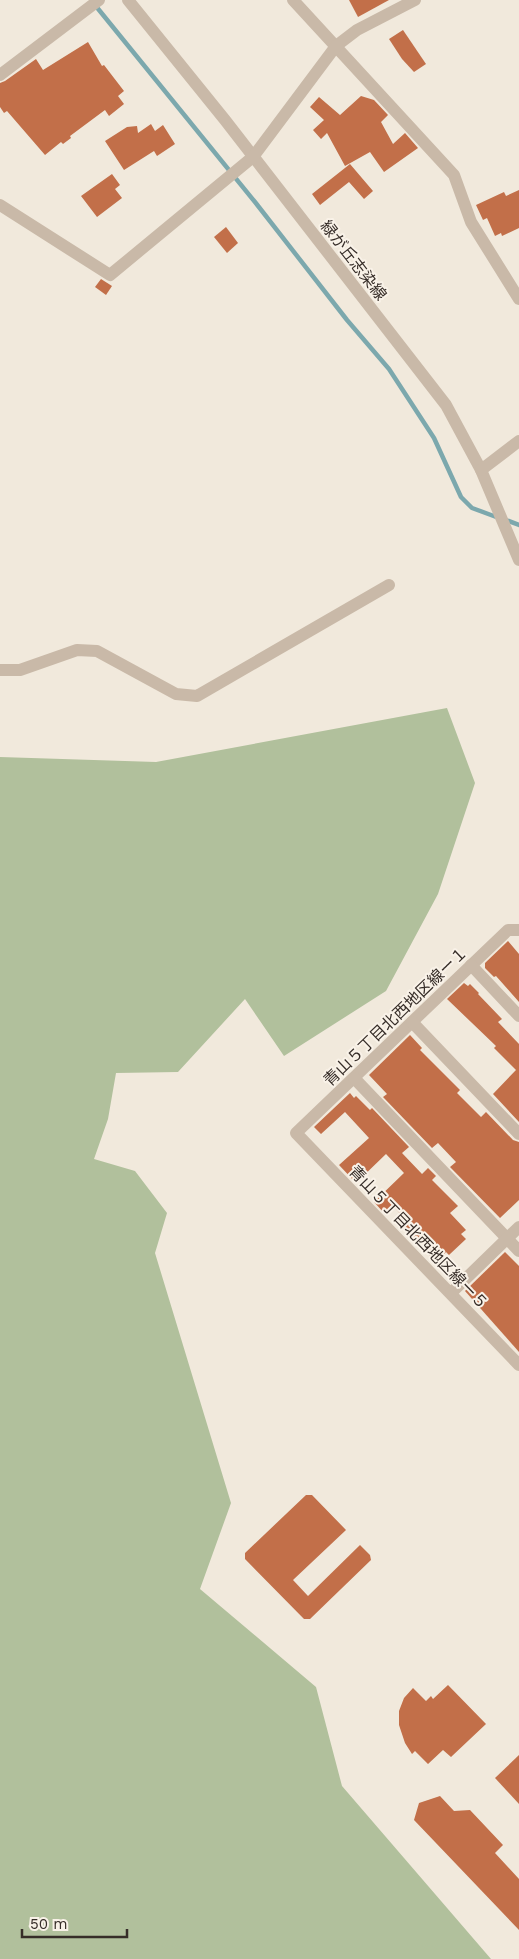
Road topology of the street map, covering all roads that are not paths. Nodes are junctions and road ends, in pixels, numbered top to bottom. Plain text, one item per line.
1 (99, 0) edge
2 (128, 0) edge
3 (293, 0) edge
4 (414, 0) edge
5 (336, 46) junction
6 (0, 75) edge
7 (253, 157) junction
8 (0, 205) edge
9 (519, 299) edge
10 (519, 441) edge
11 (481, 470) junction
12 (519, 560) edge
13 (389, 585) dead end
14 (0, 670) edge
15 (519, 930) edge
16 (471, 965) junction
17 (519, 1016) edge
18 (412, 1022) junction
19 (354, 1078) junction
20 (296, 1133) joint
21 (519, 1134) edge
22 (519, 1227) edge
23 (508, 1239) junction
24 (519, 1251) edge
25 (451, 1293) junction
26 (519, 1365) edge

1 - 6 street
2 - 7 street, 緑が丘志染線
3 - 5 street
4 - 5 street
5 - 7 street
5 - 9 street
7 - 8 street
7 - 11 street, 緑が丘志染線
10 - 11 street
11 - 12 street, 緑が丘志染線
13 - 14 street
15 - 16 street, 青山５丁目北西地区線ー１
16 - 17 street
16 - 18 street, 青山５丁目北西地区線ー１
18 - 19 street, 青山５丁目北西地区線ー１
18 - 21 street
19 - 20 street, 青山５丁目北西地区線ー１
19 - 23 street
20 - 25 street, 青山５丁目北西地区線ー５
22 - 23 street
23 - 24 street
23 - 25 street
25 - 26 street, 青山５丁目北西地区線ー５

